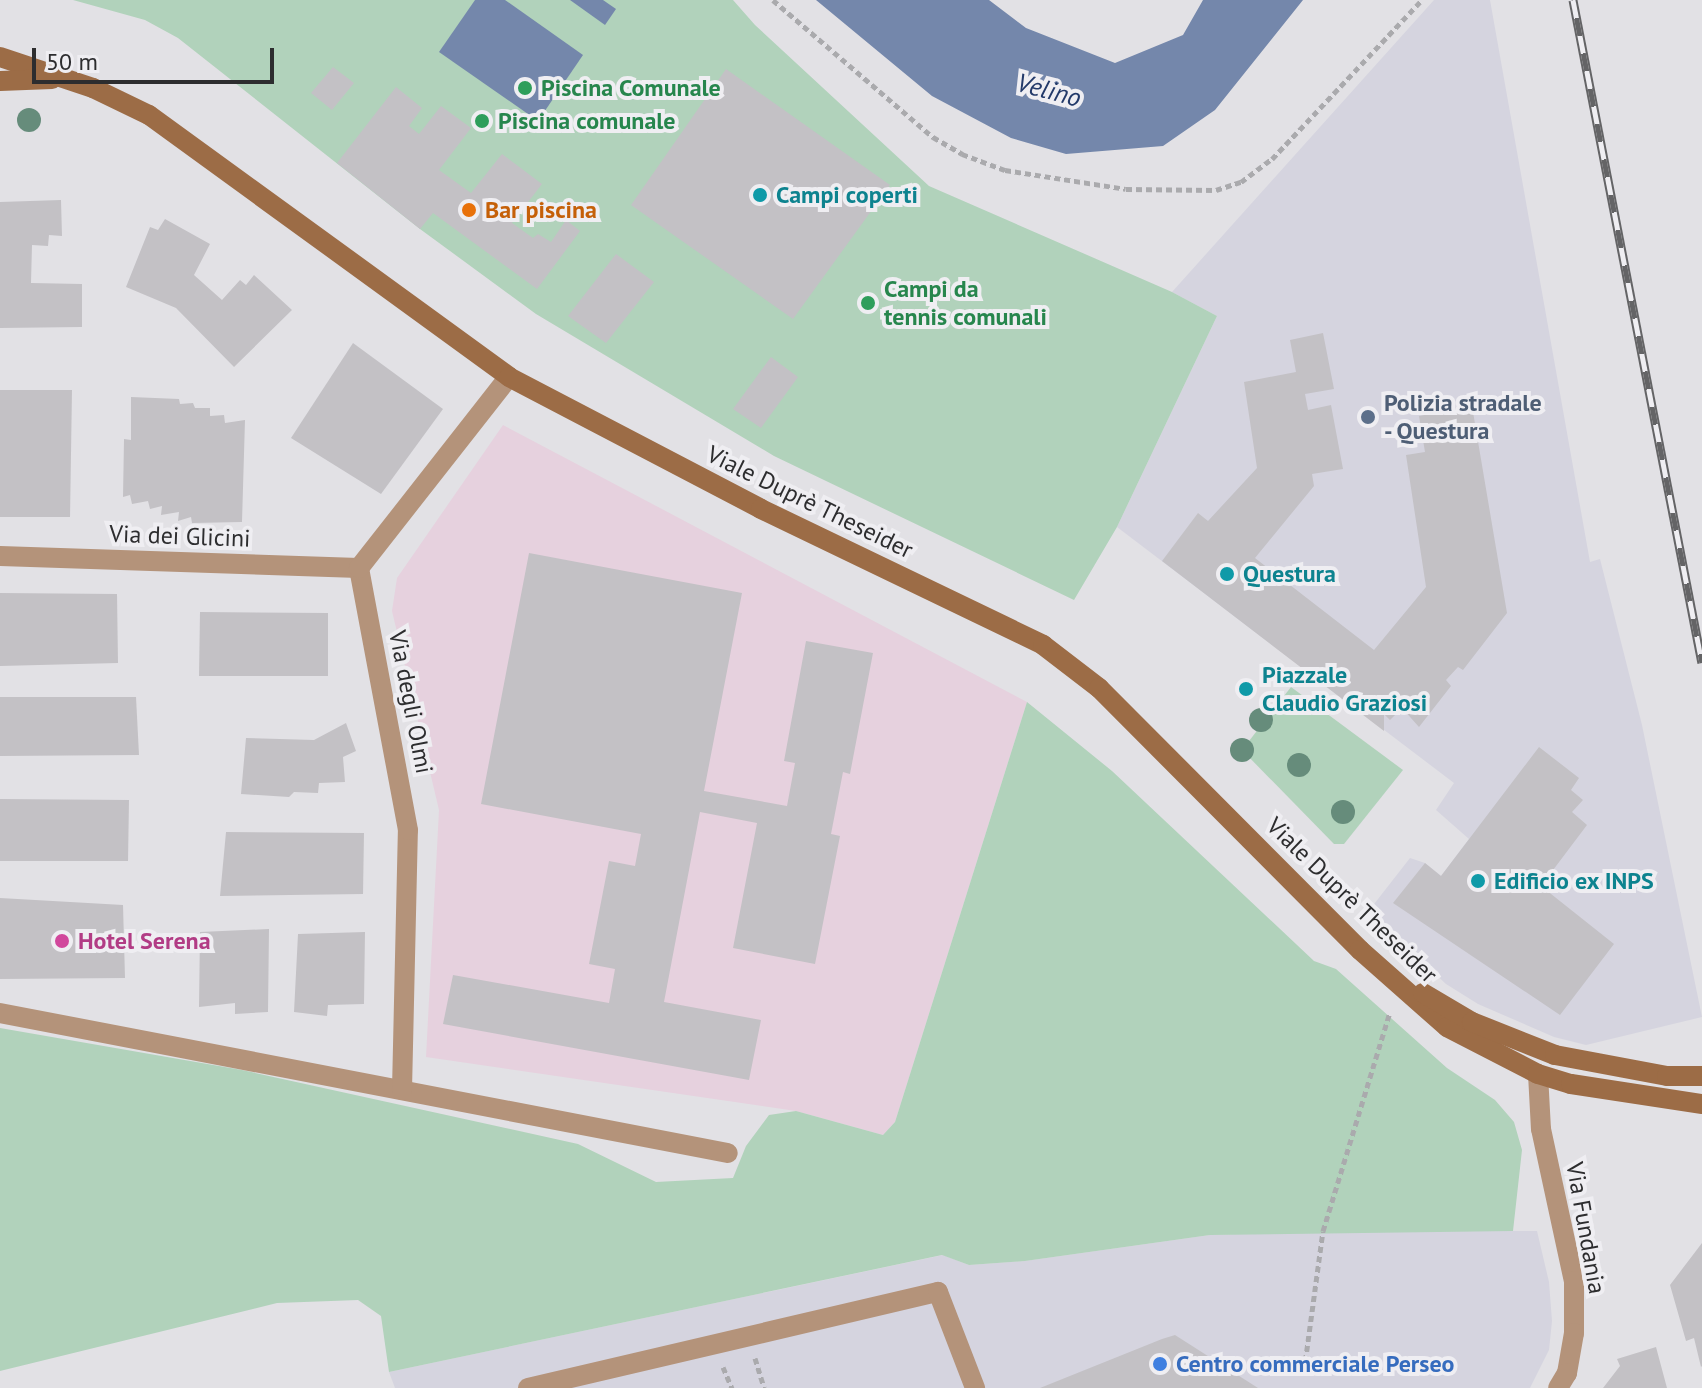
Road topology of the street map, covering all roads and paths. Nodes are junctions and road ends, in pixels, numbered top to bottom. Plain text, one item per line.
1 (773, 0) edge
2 (1422, 0) edge
3 (1, 56) edge
4 (60, 79) junction
5 (0, 81) edge
6 (509, 377) junction
7 (0, 556) edge
8 (359, 568) junction
9 (1360, 950) junction
10 (1398, 984) junction
11 (0, 1013) edge
12 (1538, 1074) junction
13 (1702, 1076) edge
14 (402, 1090) junction
15 (1702, 1104) edge
16 (728, 1153) dead end
17 (1304, 1371) dead end
18 (528, 1388) edge
19 (975, 1388) edge
20 (1558, 1388) edge

1 - 2 path
3 - 4 street, Viale Duprè Theseider
4 - 5 street
4 - 6 street, Viale Duprè Theseider
6 - 8 street
6 - 9 street, Viale Duprè Theseider
7 - 8 street, Via dei Glicini
8 - 14 street, Via degli Olmi
9 - 10 street, Viale Duprè Theseider
9 - 13 street
10 - 12 street, Viale Duprè Theseider
10 - 17 path
11 - 14 street
12 - 15 street, Viale Duprè Theseider
12 - 20 street, Via Fundania
14 - 16 street
18 - 19 street

